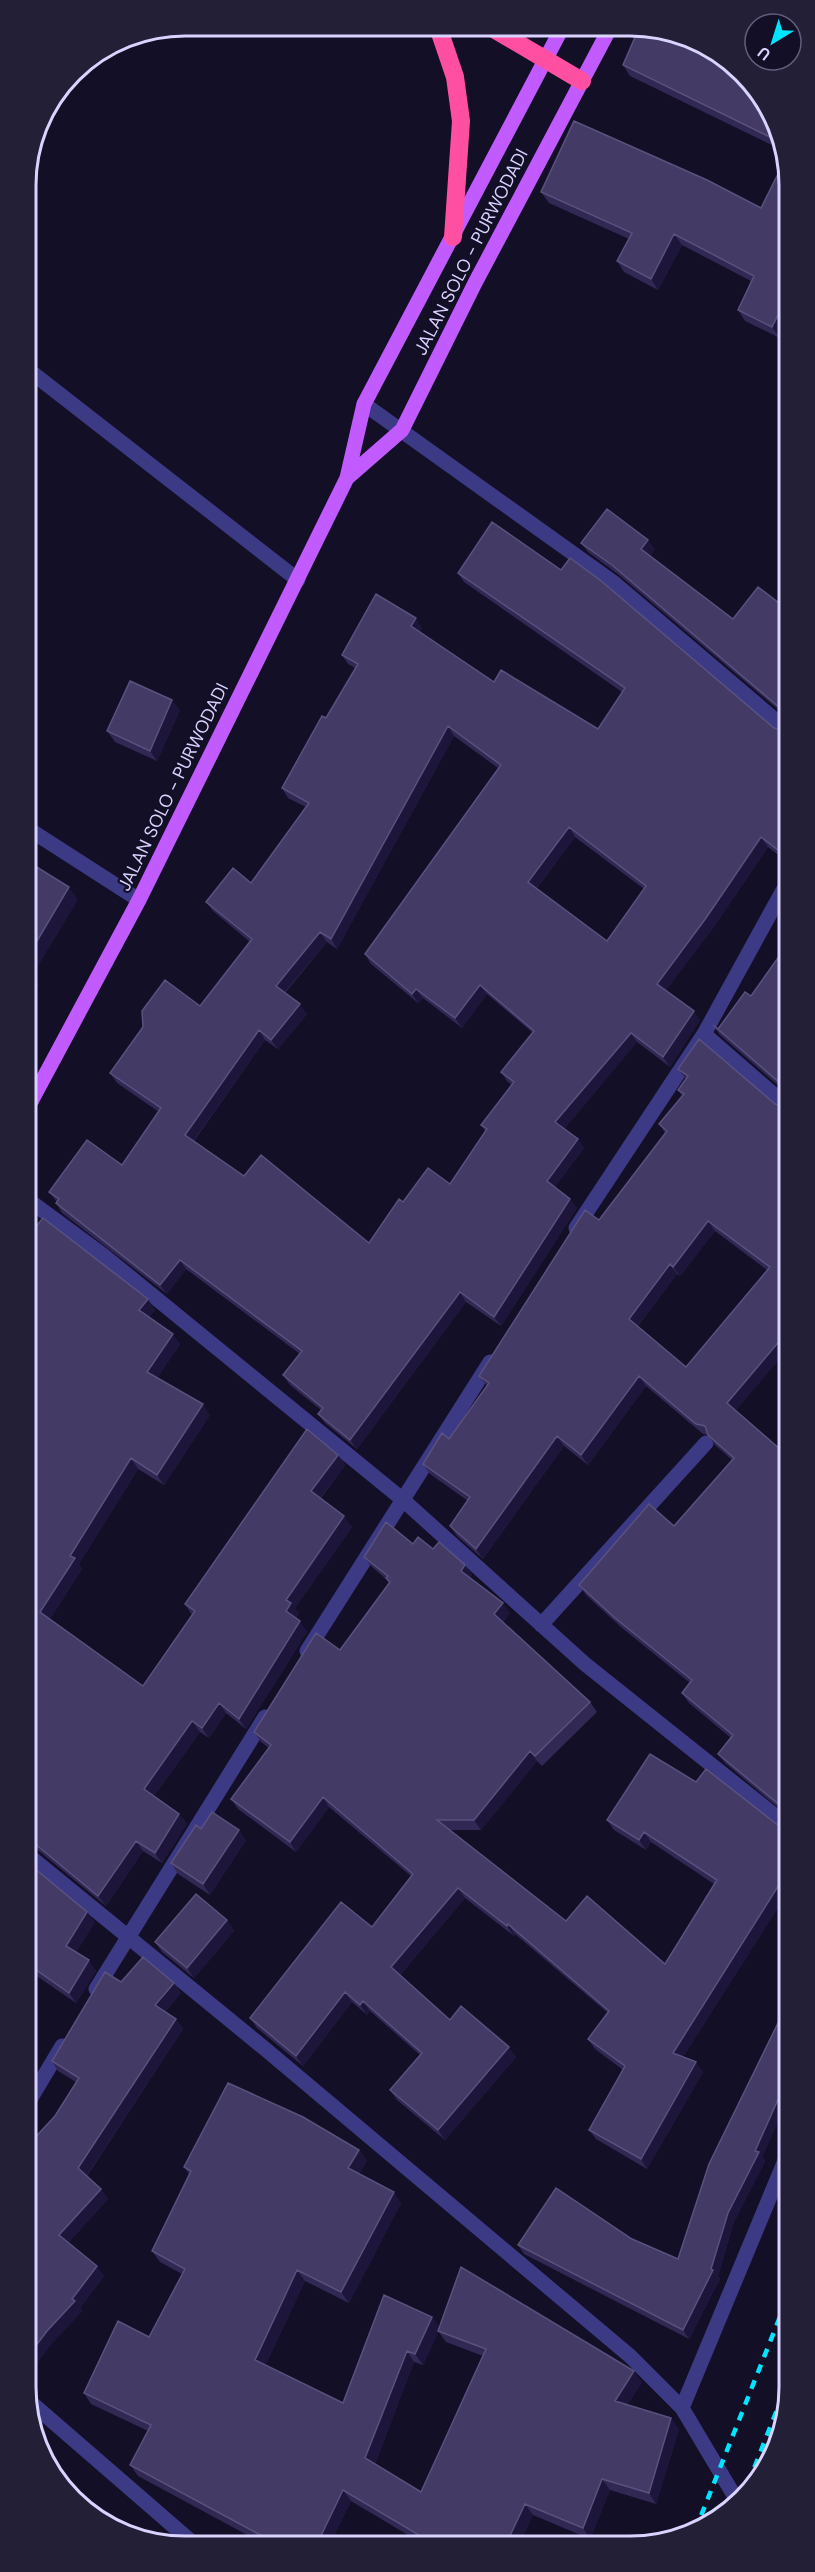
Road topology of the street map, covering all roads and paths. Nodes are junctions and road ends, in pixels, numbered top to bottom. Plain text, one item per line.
1 (441, 36) edge
2 (506, 36) edge
3 (558, 36) edge
4 (606, 36) edge
5 (546, 61) junction
6 (582, 81) junction
7 (453, 237) junction
8 (36, 376) edge
9 (364, 404) junction
10 (402, 430) junction
11 (347, 478) junction
12 (298, 580) junction
13 (779, 723) edge
14 (36, 834) edge
15 (779, 898) edge
16 (139, 900) junction
17 (704, 1034) junction
18 (36, 1080) edge
19 (779, 1099) edge
20 (36, 1206) edge
21 (567, 1242) edge
22 (497, 1350) edge
23 (706, 1443) edge
24 (402, 1499) junction
25 (541, 1625) junction
26 (296, 1668) edge
27 (271, 1707) edge
28 (779, 1818) edge
29 (36, 1861) edge
30 (128, 1936) junction
31 (87, 2005) edge
32 (69, 2034) edge
33 (36, 2090) edge
34 (779, 2175) edge
35 (682, 2408) junction
36 (38, 2409) edge
37 (733, 2494) edge
38 (185, 2536) edge

1 - 7 highway
2 - 5 highway
3 - 5 main road, JALAN SOLO - PURWODADI
4 - 6 main road, JALAN SOLO - PURWODADI
5 - 6 highway
5 - 7 main road, JALAN SOLO - PURWODADI
6 - 10 main road, JALAN SOLO - PURWODADI
7 - 9 main road, JALAN SOLO - PURWODADI
8 - 12 street
9 - 10 street
9 - 11 main road, JALAN SOLO - PURWODADI
10 - 11 main road, JALAN SOLO - PURWODADI
10 - 13 street
11 - 12 main road, JALAN SOLO - PURWODADI
12 - 16 main road, JALAN SOLO - PURWODADI
14 - 16 street
15 - 17 street
16 - 18 main road, JALAN SOLO - PURWODADI
17 - 19 street
17 - 21 street
20 - 24 street
22 - 24 street
23 - 25 street
24 - 25 street
24 - 26 street
25 - 28 street
27 - 30 street
29 - 30 street
30 - 31 street
30 - 35 street
32 - 33 street
34 - 35 street
35 - 37 street
36 - 38 street

